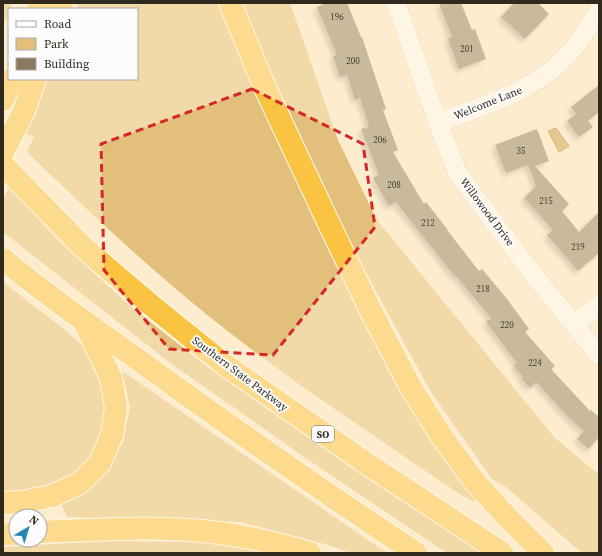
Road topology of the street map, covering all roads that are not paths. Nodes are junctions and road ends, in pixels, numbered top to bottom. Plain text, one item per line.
1 (230, 3) edge
2 (396, 3) edge
3 (599, 9) edge
4 (35, 80) edge
5 (438, 123) junction
6 (3, 152) edge
7 (3, 165) edge
8 (3, 260) edge
9 (599, 305) edge
10 (82, 319) junction
11 (575, 324) junction
12 (599, 355) edge
13 (3, 503) edge
14 (48, 532) edge
15 (310, 553) edge
16 (416, 553) edge
17 (502, 553) edge
18 (543, 553) edge

1 - 18 highway
2 - 5 street, Willowood Drive
3 - 5 street, Welcome Lane
4 - 6 highway
5 - 11 street, Willowood Drive
7 - 17 highway, Southern State Parkway / SO
8 - 10 highway
9 - 11 street
10 - 13 highway
10 - 16 highway
11 - 12 street, Willowood Drive
14 - 15 highway

